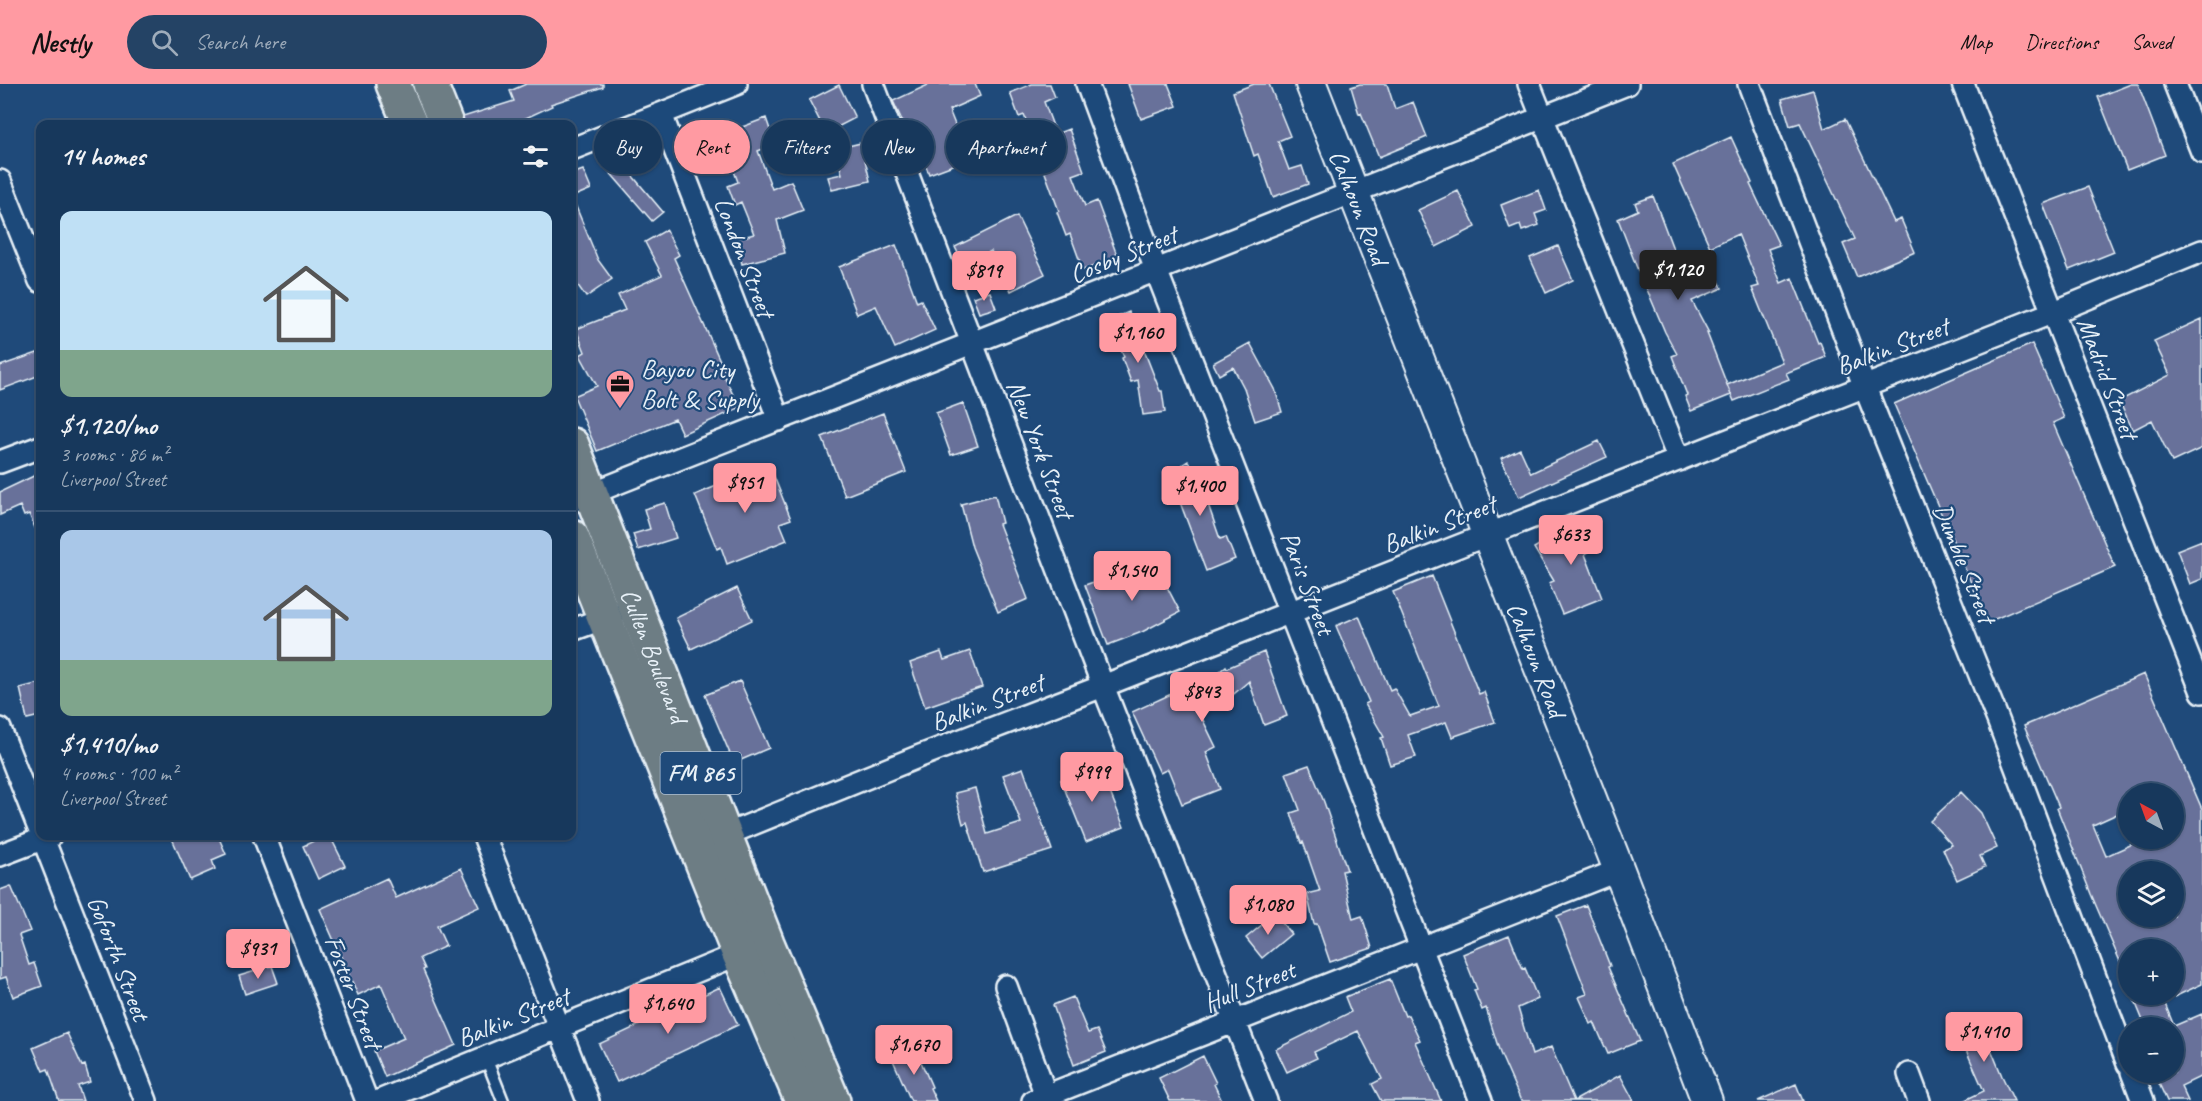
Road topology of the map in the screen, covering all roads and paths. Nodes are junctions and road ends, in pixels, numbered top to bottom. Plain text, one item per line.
1 (393, 84) edge
2 (430, 84) edge
3 (736, 84) edge
4 (873, 84) edge
5 (1087, 84) edge
6 (1311, 84) edge
7 (1529, 84) edge
8 (1626, 84) edge
9 (1749, 84) edge
10 (1963, 84) edge
11 (2175, 84) edge
12 (661, 114) junction
13 (1542, 117) junction
14 (408, 120) edge
15 (444, 120) edge
16 (576, 146) edge
17 (2202, 152) edge
18 (0, 181) edge
19 (1353, 192) junction
20 (2202, 251) edge
21 (1156, 270) junction
22 (36, 271) edge
23 (2054, 312) junction
24 (971, 343) junction
25 (1864, 385) junction
26 (779, 420) junction
27 (36, 448) edge
28 (1679, 460) junction
29 (0, 462) edge
30 (576, 469) edge
31 (581, 498) edge
32 (1488, 534) junction
33 (576, 547) edge
34 (635, 606) junction
35 (1290, 612) junction
36 (604, 618) junction
37 (576, 628) edge
38 (1104, 686) junction
39 (2202, 692) edge
40 (0, 729) edge
41 (36, 816) edge
42 (36, 839) edge
43 (46, 840) edge
44 (266, 840) edge
45 (486, 840) edge
46 (711, 841) junction
47 (0, 855) edge
48 (1619, 870) junction
49 (1420, 948) junction
50 (753, 949) junction
51 (1006, 986) dead end
52 (1235, 1021) junction
53 (559, 1027) junction
54 (2118, 1038) edge
55 (486, 1058) junction
56 (1908, 1074) dead end
57 (2136, 1083) edge
58 (1042, 1099) edge
59 (146, 1101) edge
60 (367, 1101) edge
61 (379, 1101) edge
62 (503, 1101) edge
63 (588, 1101) edge
64 (802, 1101) edge
65 (833, 1101) edge
66 (1266, 1101) edge
67 (1481, 1101) edge
68 (1707, 1101) edge
69 (1919, 1101) edge
70 (2143, 1101) edge

1 - 14 main road
2 - 15 main road
3 - 12 street
4 - 24 street, New York Street
5 - 21 street, Paris Street
6 - 19 street, Calhoun Road
7 - 13 street
8 - 13 street, Cosby Street
9 - 25 street, Dumble Street
10 - 23 street, Madrid Street
11 - 17 street
12 - 16 street
12 - 26 street, London Street
13 - 19 street, Cosby Street
13 - 28 street
18 - 22 street
19 - 21 street, Cosby Street
19 - 32 street, Calhoun Road
20 - 23 street, Balkin Street
21 - 24 street, Cosby Street
21 - 35 street, Paris Street
23 - 25 street, Balkin Street
23 - 39 street, Madrid Street
24 - 26 street, Cosby Street
24 - 38 street, New York Street
25 - 28 street, Balkin Street
25 - 54 street, Dumble Street
26 - 31 street, Cosby Street
27 - 29 street
28 - 32 street, Balkin Street
30 - 31 main road, Cullen Boulevard / FM 865
31 - 34 main road, Cullen Boulevard / FM 865
32 - 35 street, Balkin Street
32 - 48 street, Calhoun Road
33 - 36 main road, Cullen Boulevard / FM 865
34 - 36 street
34 - 46 main road, Cullen Boulevard / FM 865
35 - 38 street, Balkin Street
35 - 49 street, Paris Street
36 - 37 street
36 - 46 main road, Cullen Boulevard / FM 865
38 - 46 street, Balkin Street
38 - 52 street, New York Street
40 - 41 street, Goforth Street
42 - 47 street
43 - 59 street, Goforth Street
44 - 60 street, Foster Street
45 - 53 street
46 - 50 main road, Cullen Boulevard / FM 865
48 - 49 street, Hull Street
48 - 68 street, Calhoun Road
49 - 52 street, Hull Street
49 - 67 street, Paris Street
50 - 53 street, Balkin Street
50 - 64 main road, Cullen Boulevard / FM 865
50 - 65 main road, Cullen Boulevard / FM 865
51 - 58 street
52 - 58 street, Hull Street
52 - 66 street, New York Street
53 - 55 street, Balkin Street
53 - 63 street
55 - 61 street, Balkin Street
55 - 62 lane
56 - 69 street
57 - 70 street

